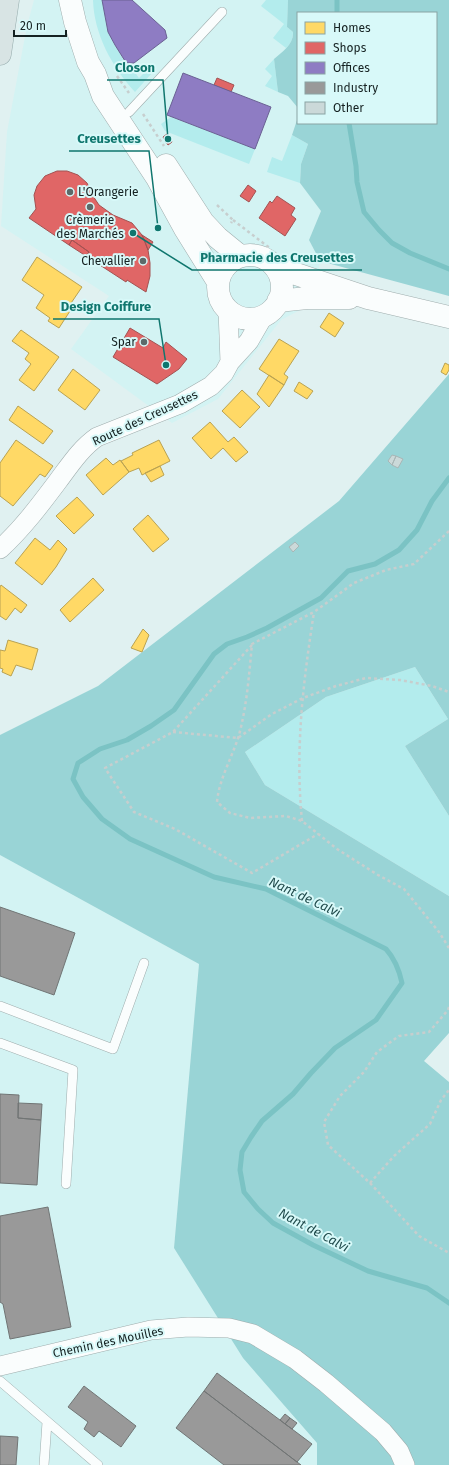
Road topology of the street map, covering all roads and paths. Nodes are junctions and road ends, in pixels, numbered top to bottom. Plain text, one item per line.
1 (8, 0) edge
2 (70, 0) edge
3 (222, 12) dead end
4 (0, 54) edge
5 (95, 74) junction
6 (130, 112) junction
7 (240, 256) junction
8 (275, 267) junction
9 (218, 282) junction
10 (368, 298) junction
11 (271, 308) junction
12 (228, 310) junction
13 (449, 317) edge
14 (230, 362) junction
15 (449, 530) edge
16 (0, 550) edge
17 (314, 612) junction
18 (252, 644) junction
19 (449, 692) edge
20 (303, 698) junction
21 (173, 732) junction
22 (238, 738) junction
23 (302, 821) junction
24 (318, 834) junction
25 (449, 948) edge
26 (144, 963) dead end
27 (0, 1006) edge
28 (449, 1007) edge
29 (0, 1043) edge
30 (449, 1090) edge
31 (66, 1184) dead end
32 (370, 1184) junction
33 (449, 1253) edge
34 (0, 1366) edge
35 (0, 1381) edge
36 (47, 1422) junction
37 (44, 1465) edge
38 (98, 1465) edge
39 (406, 1465) edge

1 - 4 highway
2 - 5 main road
3 - 6 lane
5 - 6 main road
5 - 9 main road
6 - 7 main road
7 - 8 main road
7 - 9 main road
8 - 10 main road
8 - 11 main road
9 - 12 main road
10 - 11 main road
10 - 13 main road
11 - 12 main road
11 - 14 street, Route des Creusettes
12 - 14 street
14 - 16 street, Route des Creusettes
15 - 17 path
17 - 18 path
17 - 20 path
18 - 21 path
18 - 22 path
19 - 20 path
20 - 22 path
20 - 23 path
21 - 22 path
21 - 24 path
22 - 23 path
23 - 24 path
24 - 25 path
26 - 27 lane
28 - 32 path
29 - 31 lane
30 - 32 path
32 - 33 path
34 - 39 street, Chemin des Mouilles
35 - 36 lane
36 - 37 lane
36 - 38 lane

